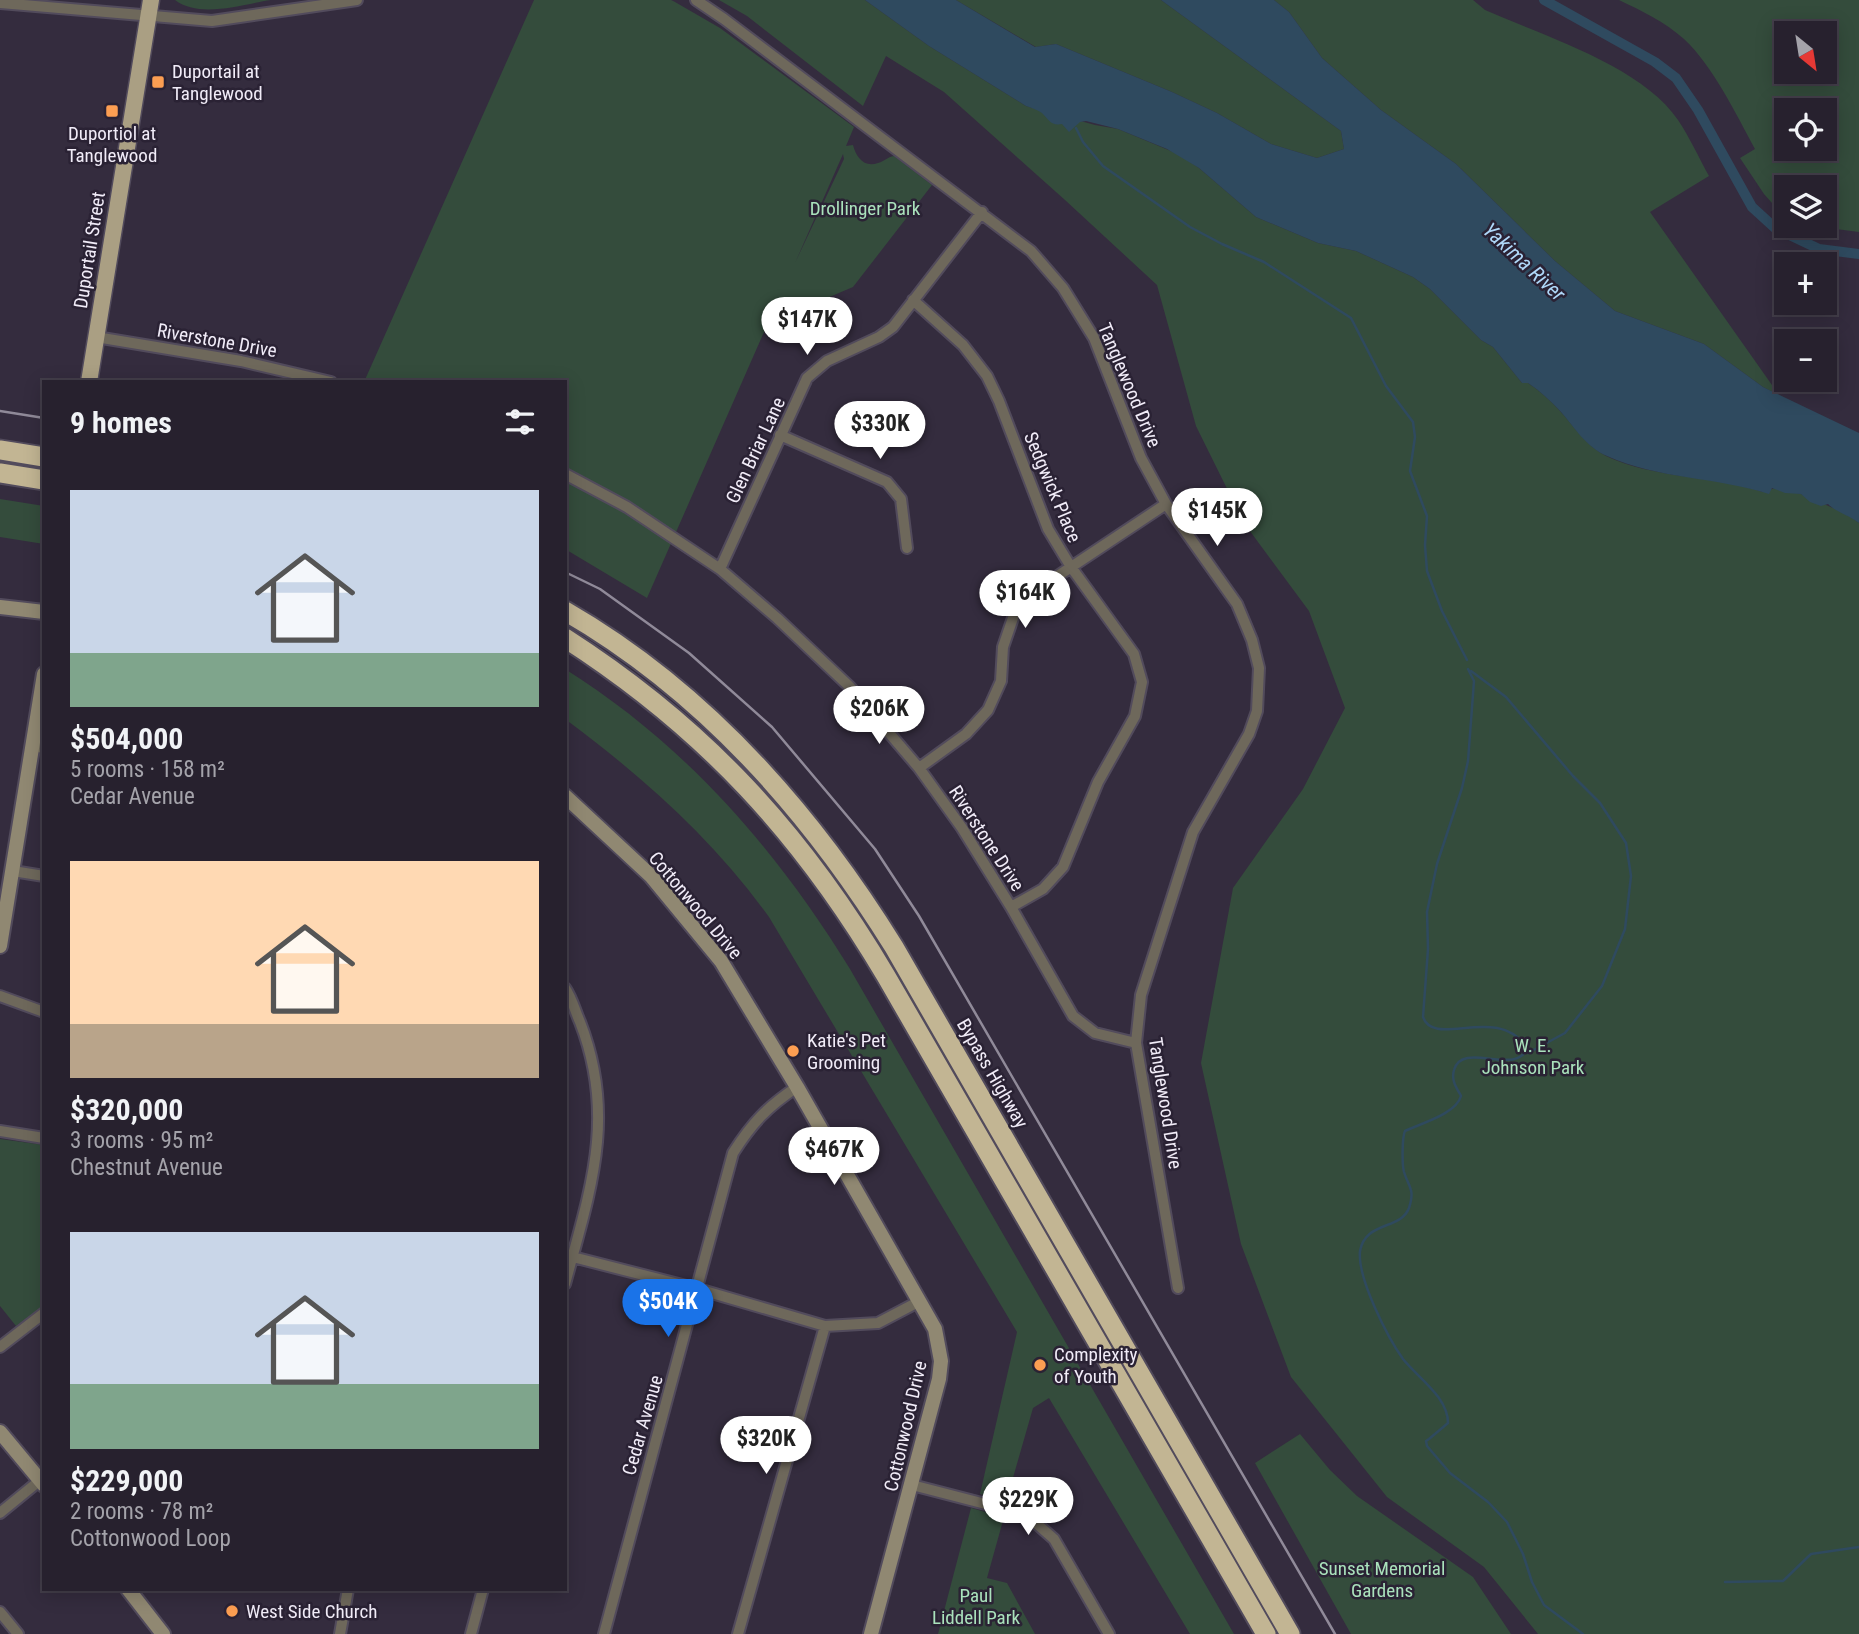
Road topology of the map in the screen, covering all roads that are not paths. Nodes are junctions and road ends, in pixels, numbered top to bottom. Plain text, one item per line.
1 (357, 0) edge
2 (696, 0) edge
3 (0, 3) edge
4 (150, 8) edge
5 (982, 212) junction
6 (914, 300) junction
7 (96, 337) junction
8 (89, 380) edge
9 (322, 380) edge
10 (780, 435) junction
11 (0, 450) edge
12 (42, 457) edge
13 (0, 473) edge
14 (567, 475) edge
15 (42, 480) edge
16 (1166, 504) junction
17 (907, 548) dead end
18 (1071, 567) junction
19 (720, 569) junction
20 (0, 607) edge
21 (42, 612) edge
22 (567, 612) edge
23 (567, 639) edge
24 (42, 698) edge
25 (38, 747) edge
26 (919, 768) junction
27 (567, 798) edge
28 (13, 872) junction
29 (42, 876) edge
30 (1011, 907) junction
31 (0, 946) edge
32 (567, 993) edge
33 (0, 996) edge
34 (42, 1012) edge
35 (1136, 1043) junction
36 (797, 1087) junction
37 (0, 1131) edge
38 (42, 1138) edge
39 (569, 1256) edge
40 (1178, 1288) dead end
41 (698, 1290) junction
42 (920, 1301) junction
43 (42, 1315) edge
44 (825, 1326) junction
45 (0, 1348) edge
46 (0, 1432) edge
47 (42, 1480) edge
48 (42, 1482) edge
49 (912, 1485) junction
50 (0, 1513) edge
51 (130, 1591) edge
52 (348, 1591) edge
53 (482, 1591) edge
54 (0, 1612) edge
55 (18, 1634) edge
56 (163, 1634) edge
57 (340, 1634) edge
58 (471, 1634) edge
59 (604, 1634) edge
60 (738, 1634) edge
61 (871, 1634) edge
62 (1109, 1634) edge
63 (1266, 1634) edge
64 (1290, 1634) edge

1 - 4 street
2 - 5 street, Tanglewood Drive
3 - 4 street
4 - 7 main road, Duportail Street
5 - 6 street, Glen Briar Lane
5 - 16 street, Tanglewood Drive
6 - 10 street, Glen Briar Lane
6 - 18 street, Sedgwick Place
7 - 8 main road, Duportail Street
7 - 9 street, Riverstone Drive
10 - 17 street
10 - 19 street, Glen Briar Lane
11 - 12 highway
13 - 15 highway
14 - 19 street, Riverstone Drive
16 - 18 street
16 - 35 street, Tanglewood Drive
18 - 26 street
18 - 30 street, Sedgwick Place
19 - 26 street, Riverstone Drive
20 - 21 street
22 - 64 highway, Bypass Highway
23 - 63 highway
24 - 25 street
25 - 28 street
26 - 30 street, Riverstone Drive
27 - 36 street, Cottonwood Drive
28 - 29 street
28 - 31 street
30 - 35 street, Riverstone Drive
32 - 39 street
33 - 34 street
35 - 40 street, Tanglewood Drive
36 - 41 street, Cedar Avenue
36 - 42 street, Cottonwood Drive
37 - 38 street
39 - 41 street
41 - 44 street
41 - 59 street, Cedar Avenue
42 - 44 street
42 - 49 street, Cottonwood Drive
43 - 45 street
44 - 60 street
46 - 47 street
48 - 50 street
49 - 61 street, Cottonwood Drive
49 - 62 street
51 - 56 street
52 - 57 street
53 - 58 street
54 - 55 street

